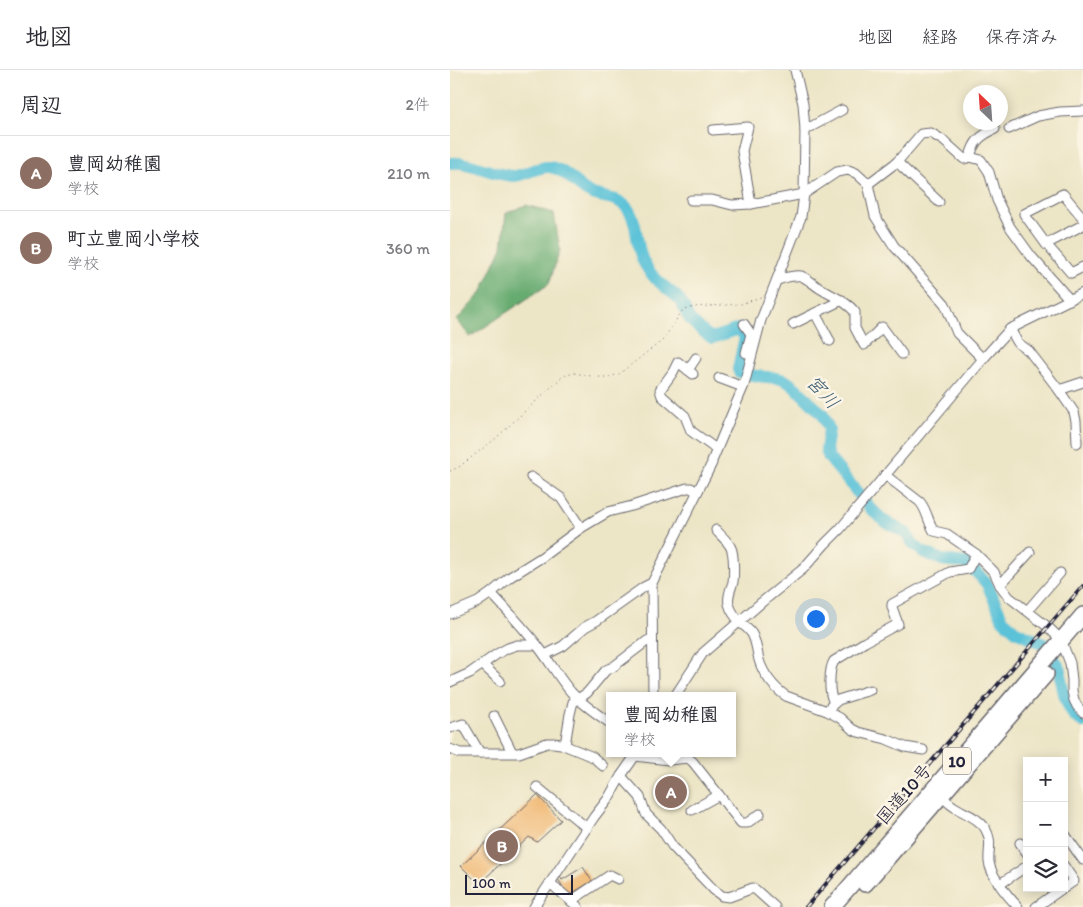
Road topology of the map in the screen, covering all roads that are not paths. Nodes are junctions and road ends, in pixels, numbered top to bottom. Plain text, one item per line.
1 (798, 71) edge
2 (842, 110) dead end
3 (1083, 111) edge
4 (1008, 129) dead end
5 (713, 130) dead end
6 (805, 130) junction
7 (993, 130) edge
8 (970, 157) junction
9 (897, 162) junction
10 (868, 184) junction
11 (804, 194) junction
12 (690, 200) dead end
13 (939, 202) dead end
14 (752, 204) junction
15 (1083, 218) edge
16 (1083, 225) edge
17 (1046, 244) junction
18 (1083, 267) edge
19 (777, 280) junction
20 (1083, 294) edge
21 (842, 300) junction
22 (1070, 300) junction
23 (815, 313) junction
24 (744, 324) dead end
25 (792, 324) dead end
26 (1010, 330) junction
27 (830, 341) dead end
28 (902, 354) dead end
29 (696, 358) dead end
30 (984, 359) junction
31 (749, 365) junction
32 (719, 378) dead end
33 (1083, 382) edge
34 (743, 386) junction
35 (1059, 390) junction
36 (1077, 443) dead end
37 (716, 449) junction
38 (885, 475) junction
39 (531, 477) dead end
40 (697, 492) junction
41 (580, 528) junction
42 (716, 530) dead end
43 (1030, 552) dead end
44 (976, 554) junction
45 (1060, 573) dead end
46 (652, 583) junction
47 (1000, 585) junction
48 (491, 593) junction
49 (1028, 610) junction
50 (450, 614) edge
51 (1083, 615) edge
52 (739, 622) junction
53 (1083, 631) edge
54 (652, 639) junction
55 (537, 645) junction
56 (1063, 646) junction
57 (545, 655) junction
58 (483, 664) junction
59 (450, 682) edge
60 (500, 682) dead end
61 (870, 690) dead end
62 (653, 692) edge
63 (678, 692) edge
64 (578, 698) junction
65 (834, 702) junction
66 (827, 711) junction
67 (1083, 713) edge
68 (494, 716) dead end
69 (606, 720) edge
70 (450, 728) edge
71 (565, 745) junction
72 (450, 749) edge
73 (923, 750) dead end
74 (512, 752) junction
75 (480, 753) junction
76 (634, 757) edge
77 (652, 757) edge
78 (603, 766) dead end
79 (621, 776) junction
80 (537, 787) dead end
81 (937, 792) junction
82 (719, 795) junction
83 (692, 810) dead end
84 (760, 814) dead end
85 (586, 828) junction
86 (1068, 839) edge
87 (1020, 843) dead end
88 (1023, 847) edge
89 (1083, 860) edge
90 (1023, 869) edge
91 (1068, 872) edge
92 (618, 879) dead end
93 (550, 883) junction
94 (1000, 884) junction
95 (1068, 885) edge
96 (1058, 892) edge
97 (575, 904) edge
98 (534, 907) edge
99 (774, 907) edge
100 (832, 907) edge
101 (845, 907) edge
102 (1018, 907) edge
103 (1036, 907) edge

1 - 6 street
2 - 6 street
3 - 4 street
5 - 14 street
6 - 11 street
7 - 8 street
8 - 9 street
8 - 22 street
9 - 10 street
9 - 13 street
10 - 11 street
10 - 30 street
11 - 14 street
11 - 19 street
12 - 14 street
15 - 17 street
16 - 17 street
17 - 18 street
19 - 21 street
19 - 31 street
20 - 22 street
21 - 23 street
21 - 28 street
22 - 26 street
23 - 25 street
23 - 27 street
24 - 31 street
26 - 30 street
26 - 35 street
29 - 37 street
30 - 38 street
31 - 34 street
32 - 34 street
33 - 35 street
34 - 37 street
35 - 36 street
37 - 40 street
38 - 44 street
38 - 52 street
39 - 41 street
40 - 41 street
40 - 46 street
41 - 48 street
42 - 52 street
43 - 47 street
44 - 47 street
44 - 65 street
45 - 49 street
46 - 54 street
46 - 57 street
47 - 49 street
48 - 50 street
48 - 55 street
49 - 56 street
51 - 56 highway, 国道10号 / 10
52 - 63 street
52 - 66 street
53 - 56 highway, 国道10号 / 10
54 - 62 street
54 - 64 street
55 - 57 street
55 - 58 street
56 - 67 street
56 - 81 highway, 国道10号 / 10
57 - 64 street
58 - 59 street
58 - 60 street
61 - 65 street
64 - 69 street
64 - 71 street
65 - 66 street
66 - 73 street
68 - 74 street
70 - 75 street
71 - 74 street
71 - 78 street
72 - 75 street
74 - 75 street
76 - 79 street
77 - 82 street
79 - 85 street
79 - 99 street
80 - 85 street
81 - 94 street
81 - 100 highway, 国道10号 / 10
81 - 101 highway, 国道10号 / 10
82 - 83 street
82 - 84 street
85 - 93 street
86 - 89 street
87 - 88 street
90 - 94 street
91 - 95 street
92 - 97 street
93 - 97 street
93 - 98 street
94 - 102 street
96 - 103 street

